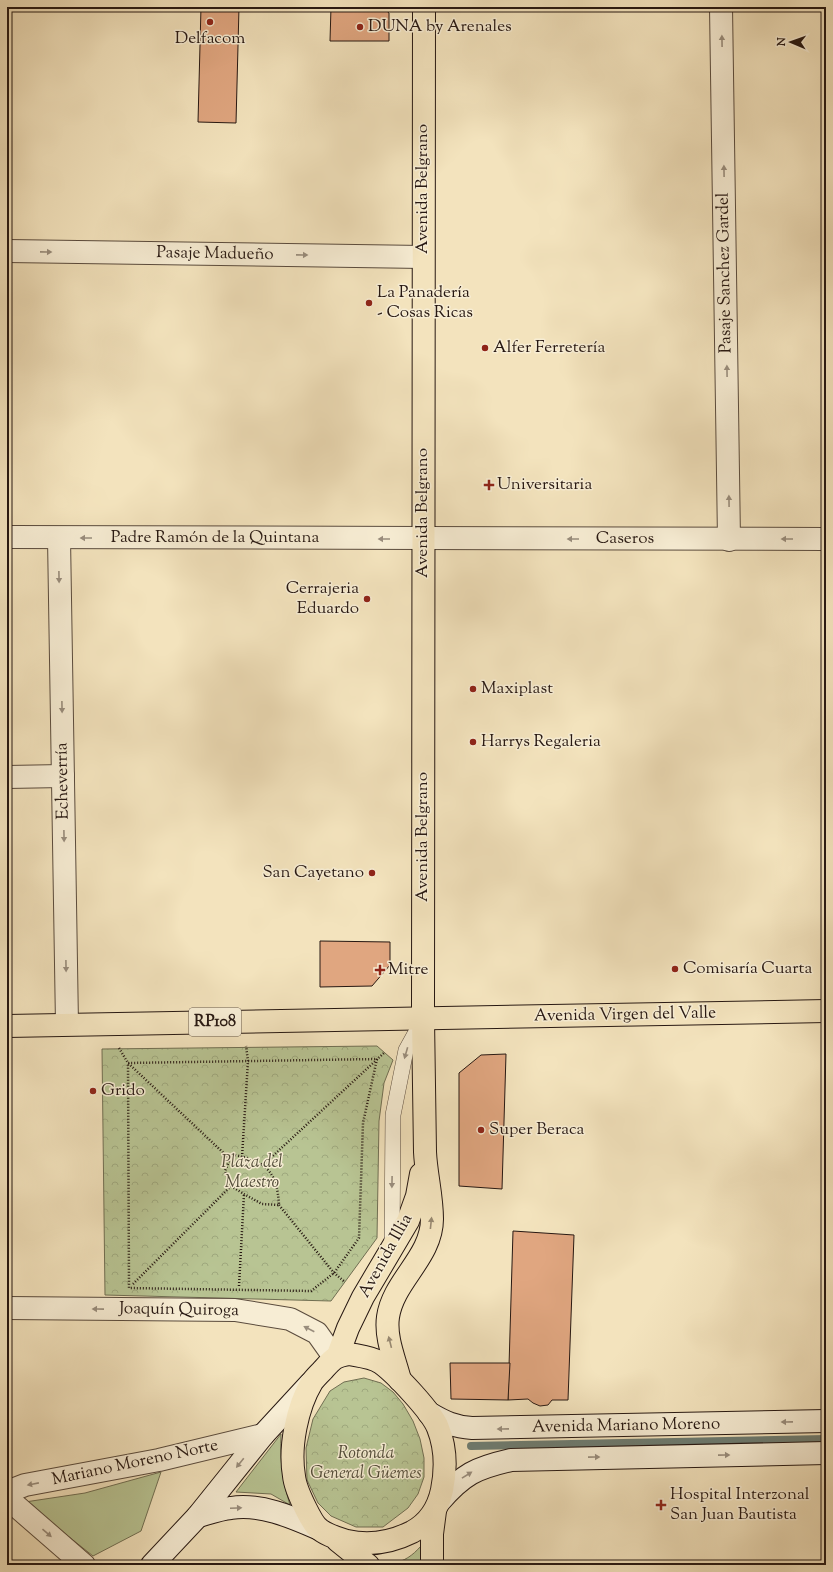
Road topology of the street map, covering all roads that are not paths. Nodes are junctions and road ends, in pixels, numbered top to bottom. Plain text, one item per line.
1 (424, 7) edge
2 (721, 7) edge
3 (7, 251) edge
4 (423, 257) junction
5 (7, 537) edge
6 (59, 538) junction
7 (423, 539) junction
8 (826, 539) edge
9 (729, 540) junction
10 (63, 776) junction
11 (7, 777) edge
12 (826, 1011) edge
13 (423, 1018) junction
14 (67, 1024) junction
15 (7, 1026) edge
16 (425, 1154) junction
17 (392, 1248) junction
18 (7, 1308) edge
19 (336, 1356) junction
20 (400, 1380) junction
21 (312, 1382) junction
22 (429, 1413) junction
23 (826, 1421) edge
24 (263, 1435) junction
25 (826, 1453) edge
26 (7, 1492) edge
27 (7, 1498) edge
28 (437, 1506) junction
29 (198, 1516) junction
30 (325, 1532) junction
31 (84, 1565) edge
32 (152, 1565) edge
33 (368, 1565) edge
34 (432, 1565) edge

1 - 4 main road, Avenida Belgrano
9 -> 2 street, Pasaje Sanchez Gardel
3 -> 4 street, Pasaje Madueño
4 - 7 main road, Avenida Belgrano
5 - 6 street, Padre Ramón de la Quintana
7 -> 6 street, Padre Ramón de la Quintana
6 -> 10 street, Echeverría
9 -> 7 street, Caseros
7 - 13 main road, Avenida Belgrano
8 -> 9 street, Caseros
10 - 11 street
10 -> 14 street, Echeverría
12 - 13 main road, Avenida Virgen del Valle
13 - 14 main road, RP108
13 - 16 main road, Avenida Illia
13 -> 17 lane
14 - 15 main road, RP108
16 - 17 main road, Avenida Illia
20 -> 16 main road, Avenida Illia
17 - 19 main road, Avenida Illia
19 -> 18 street, Joaquín Quiroga
19 - 20 main road
19 - 21 main road
20 - 22 main road
21 - 24 street
21 - 30 main road
23 -> 22 street, Avenida Mariano Moreno
22 - 28 main road
24 -> 26 street, Mariano Moreno Norte
24 -> 29 street
28 -> 25 street, Avenida Mariano Moreno
27 -> 31 street
28 - 30 main road
28 - 34 main road
29 -> 30 street
29 - 32 street
30 - 33 main road

